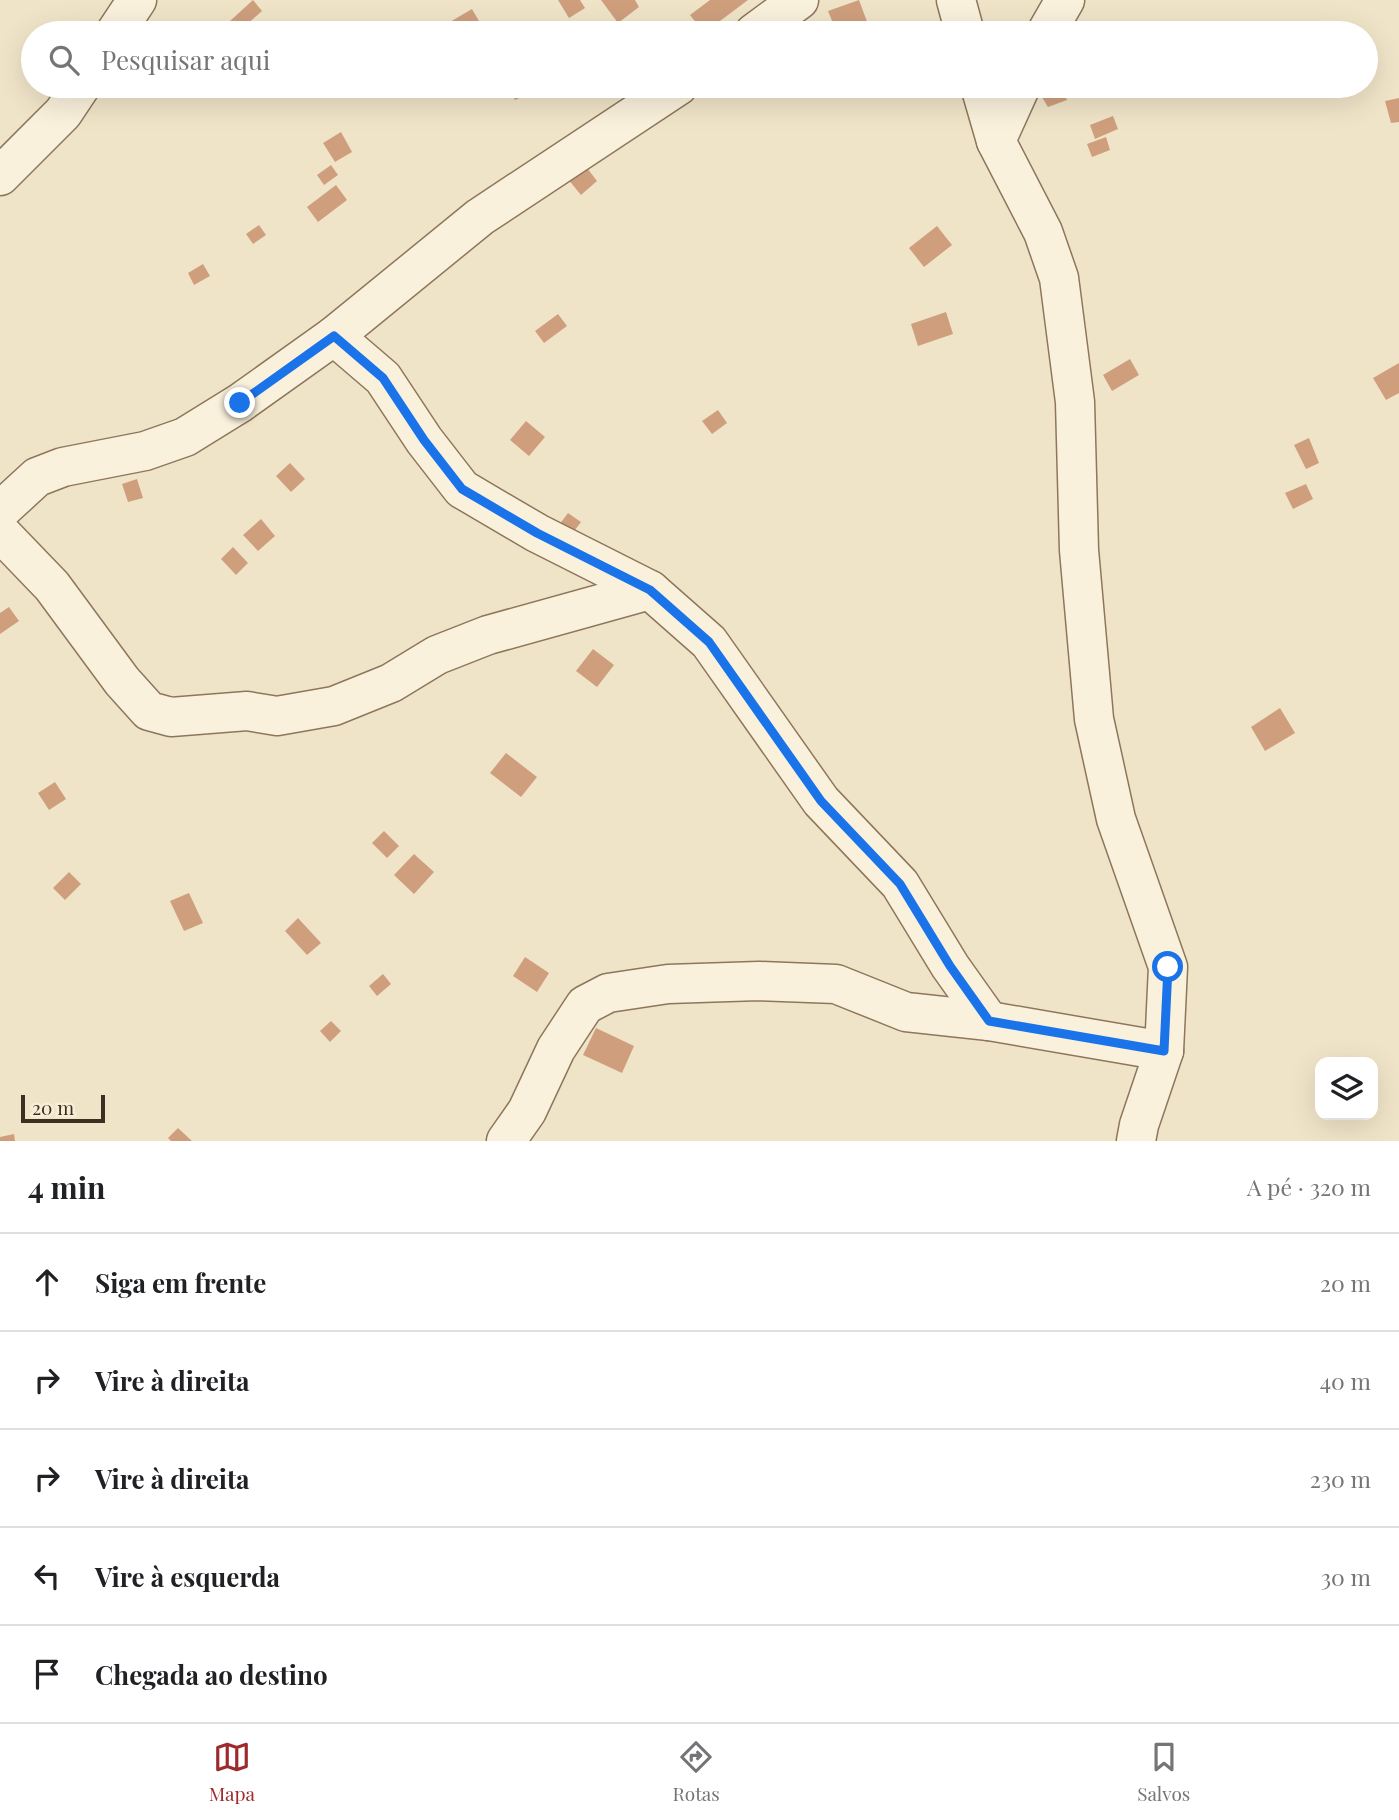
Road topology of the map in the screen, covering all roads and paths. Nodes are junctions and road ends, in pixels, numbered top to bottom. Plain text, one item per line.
1 (137, 0) edge
2 (799, 0) edge
3 (956, 0) edge
4 (1065, 0) edge
5 (123, 21) edge
6 (770, 21) edge
7 (962, 21) edge
8 (1053, 21) edge
9 (73, 98) edge
10 (660, 98) edge
11 (983, 98) edge
12 (1016, 98) edge
13 (996, 141) junction
14 (0, 176) edge
15 (334, 336) junction
16 (0, 511) edge
17 (0, 532) edge
18 (650, 590) junction
19 (989, 1021) junction
20 (1164, 1051) junction
21 (506, 1141) edge
22 (1136, 1141) edge

1 - 5 street
2 - 6 street
3 - 7 street
4 - 8 street
9 - 14 street
10 - 15 street
11 - 13 street
12 - 13 street
13 - 20 street
15 - 16 street
15 - 18 street
17 - 18 street
18 - 19 street
19 - 20 street
19 - 21 street
20 - 22 street

